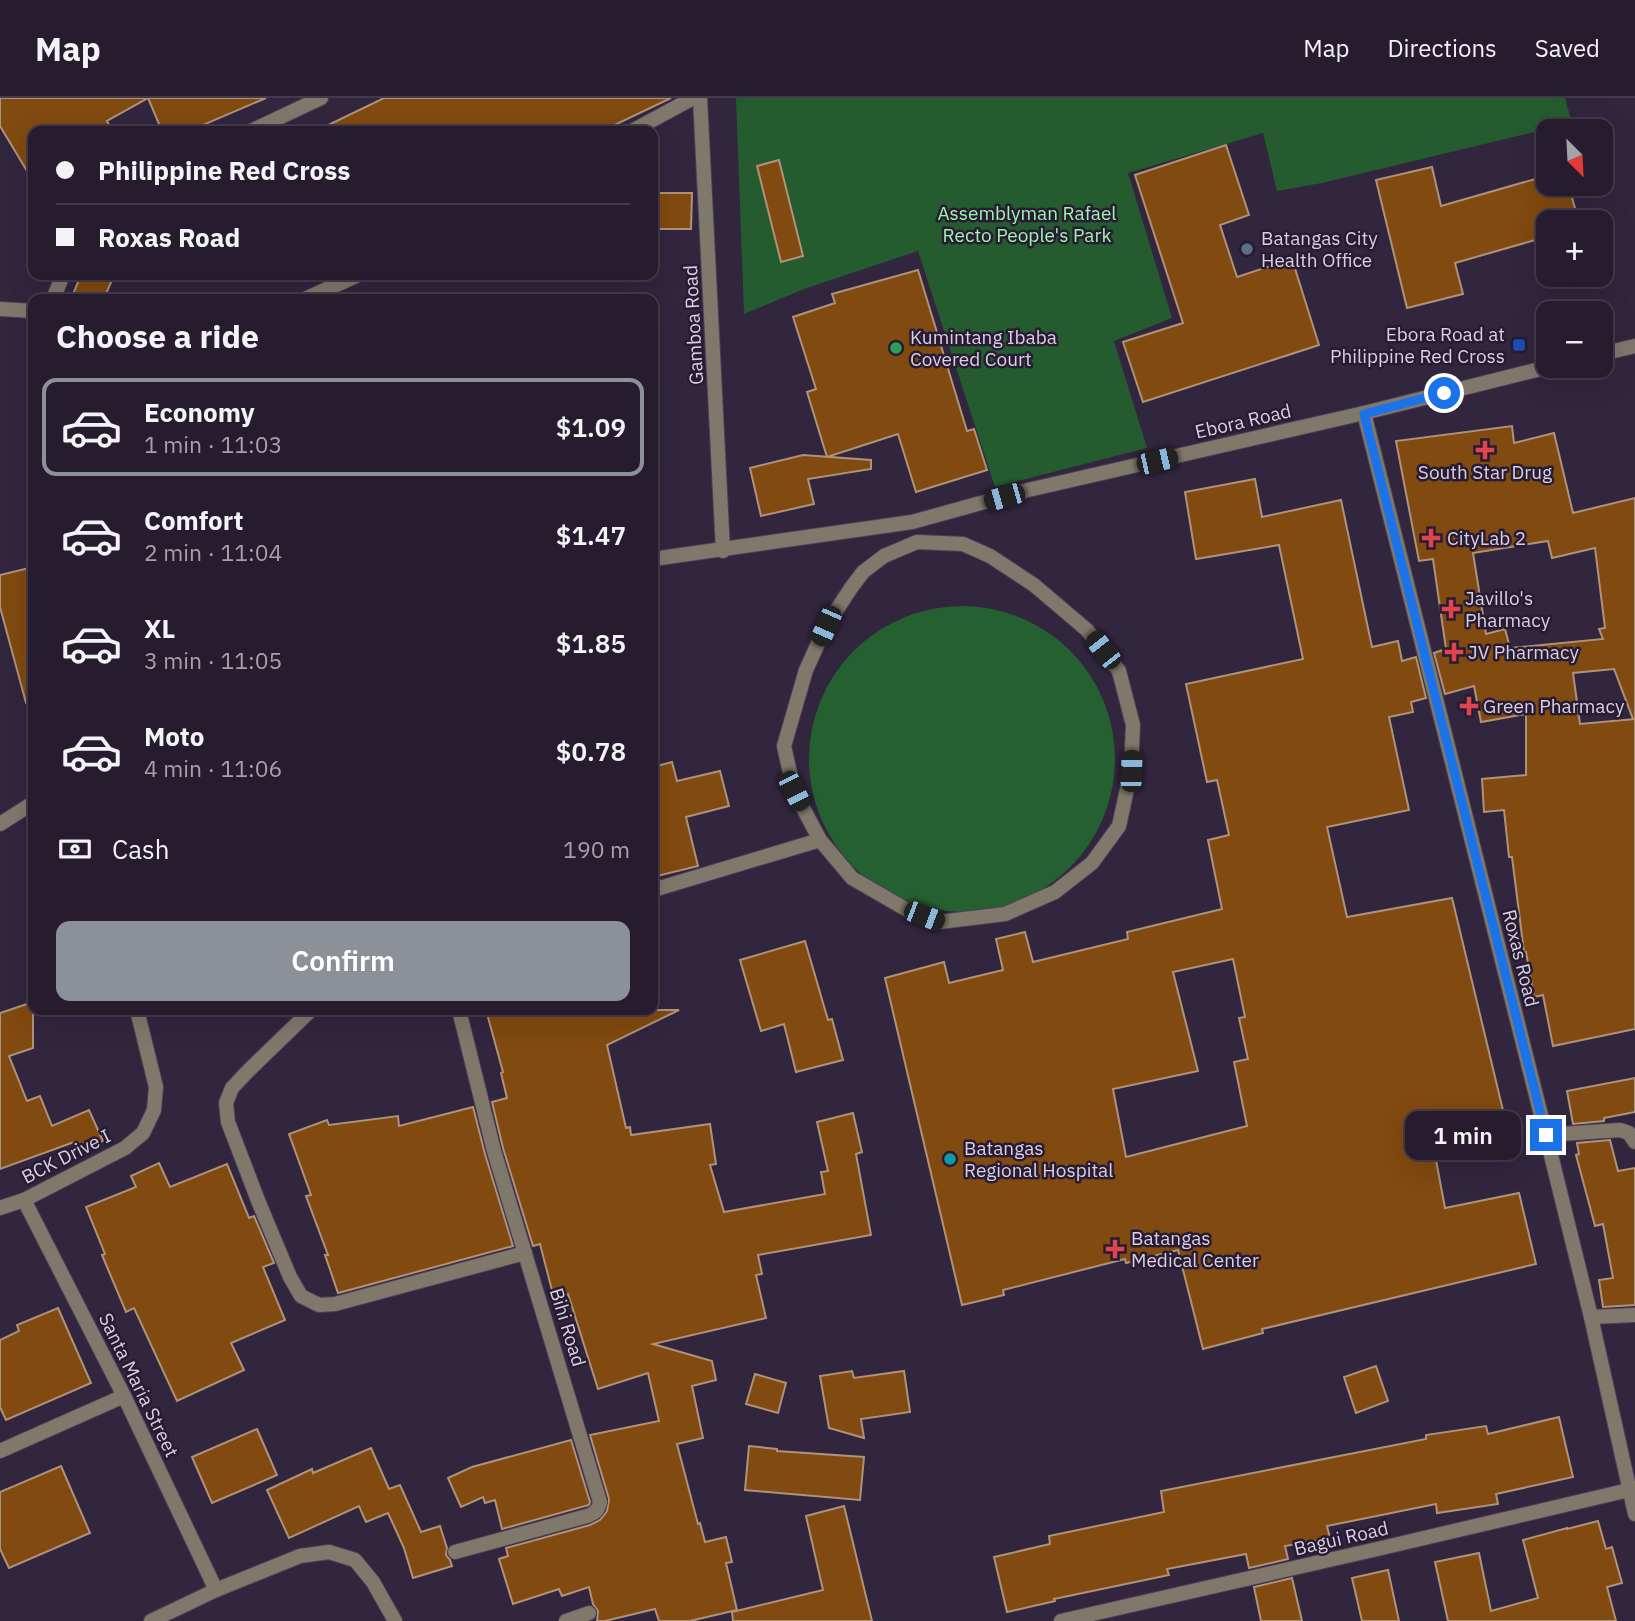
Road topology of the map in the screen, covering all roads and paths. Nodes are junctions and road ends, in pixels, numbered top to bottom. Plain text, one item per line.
1 (321, 98) edge
2 (693, 98) edge
3 (700, 98) edge
4 (262, 126) edge
5 (641, 126) edge
6 (347, 280) edge
7 (316, 294) edge
8 (0, 309) edge
9 (28, 311) edge
10 (1635, 346) edge
11 (1613, 351) edge
12 (1536, 370) edge
13 (1364, 414) junction
14 (912, 522) junction
15 (918, 542) junction
16 (723, 551) junction
17 (658, 558) edge
18 (28, 806) edge
19 (0, 824) edge
20 (820, 840) junction
21 (658, 889) edge
22 (138, 1015) edge
23 (306, 1015) edge
24 (460, 1015) edge
25 (1546, 1135) junction
26 (1635, 1142) edge
27 (24, 1200) junction
28 (0, 1208) edge
29 (525, 1254) junction
30 (1635, 1315) edge
31 (1591, 1317) junction
32 (124, 1396) junction
33 (0, 1451) edge
34 (1629, 1490) junction
35 (1635, 1514) edge
36 (455, 1552) dead end
37 (216, 1590) junction
38 (589, 1613) dead end
39 (151, 1621) edge
40 (395, 1621) edge
41 (566, 1621) edge
42 (1061, 1621) edge

1 - 4 street
2 - 5 street
3 - 16 street, Gamboa Road
6 - 7 street
8 - 9 street
10 - 11 street
12 - 13 street, Ebora Road
13 - 14 street, Ebora Road
13 - 25 street, Roxas Road
14 - 15 street
14 - 16 street, Ebora Road
15 - 20 street
15 - 20 street
16 - 17 street, Ebora Road
18 - 19 street
20 - 21 street
22 - 27 street, BCK Drive I
23 - 29 street
24 - 29 street, Bihi Road
25 - 26 street
25 - 31 street, Roxas Road
27 - 28 street, BCK Drive I
27 - 32 street, Santa Maria Street
29 - 36 street, Bihi Road
30 - 31 street
31 - 34 street, Roxas Road
32 - 33 street
32 - 37 street, Santa Maria Street
34 - 35 street, Roxas Road
34 - 42 street, Bagui Road
37 - 39 street
37 - 40 street
38 - 41 street

